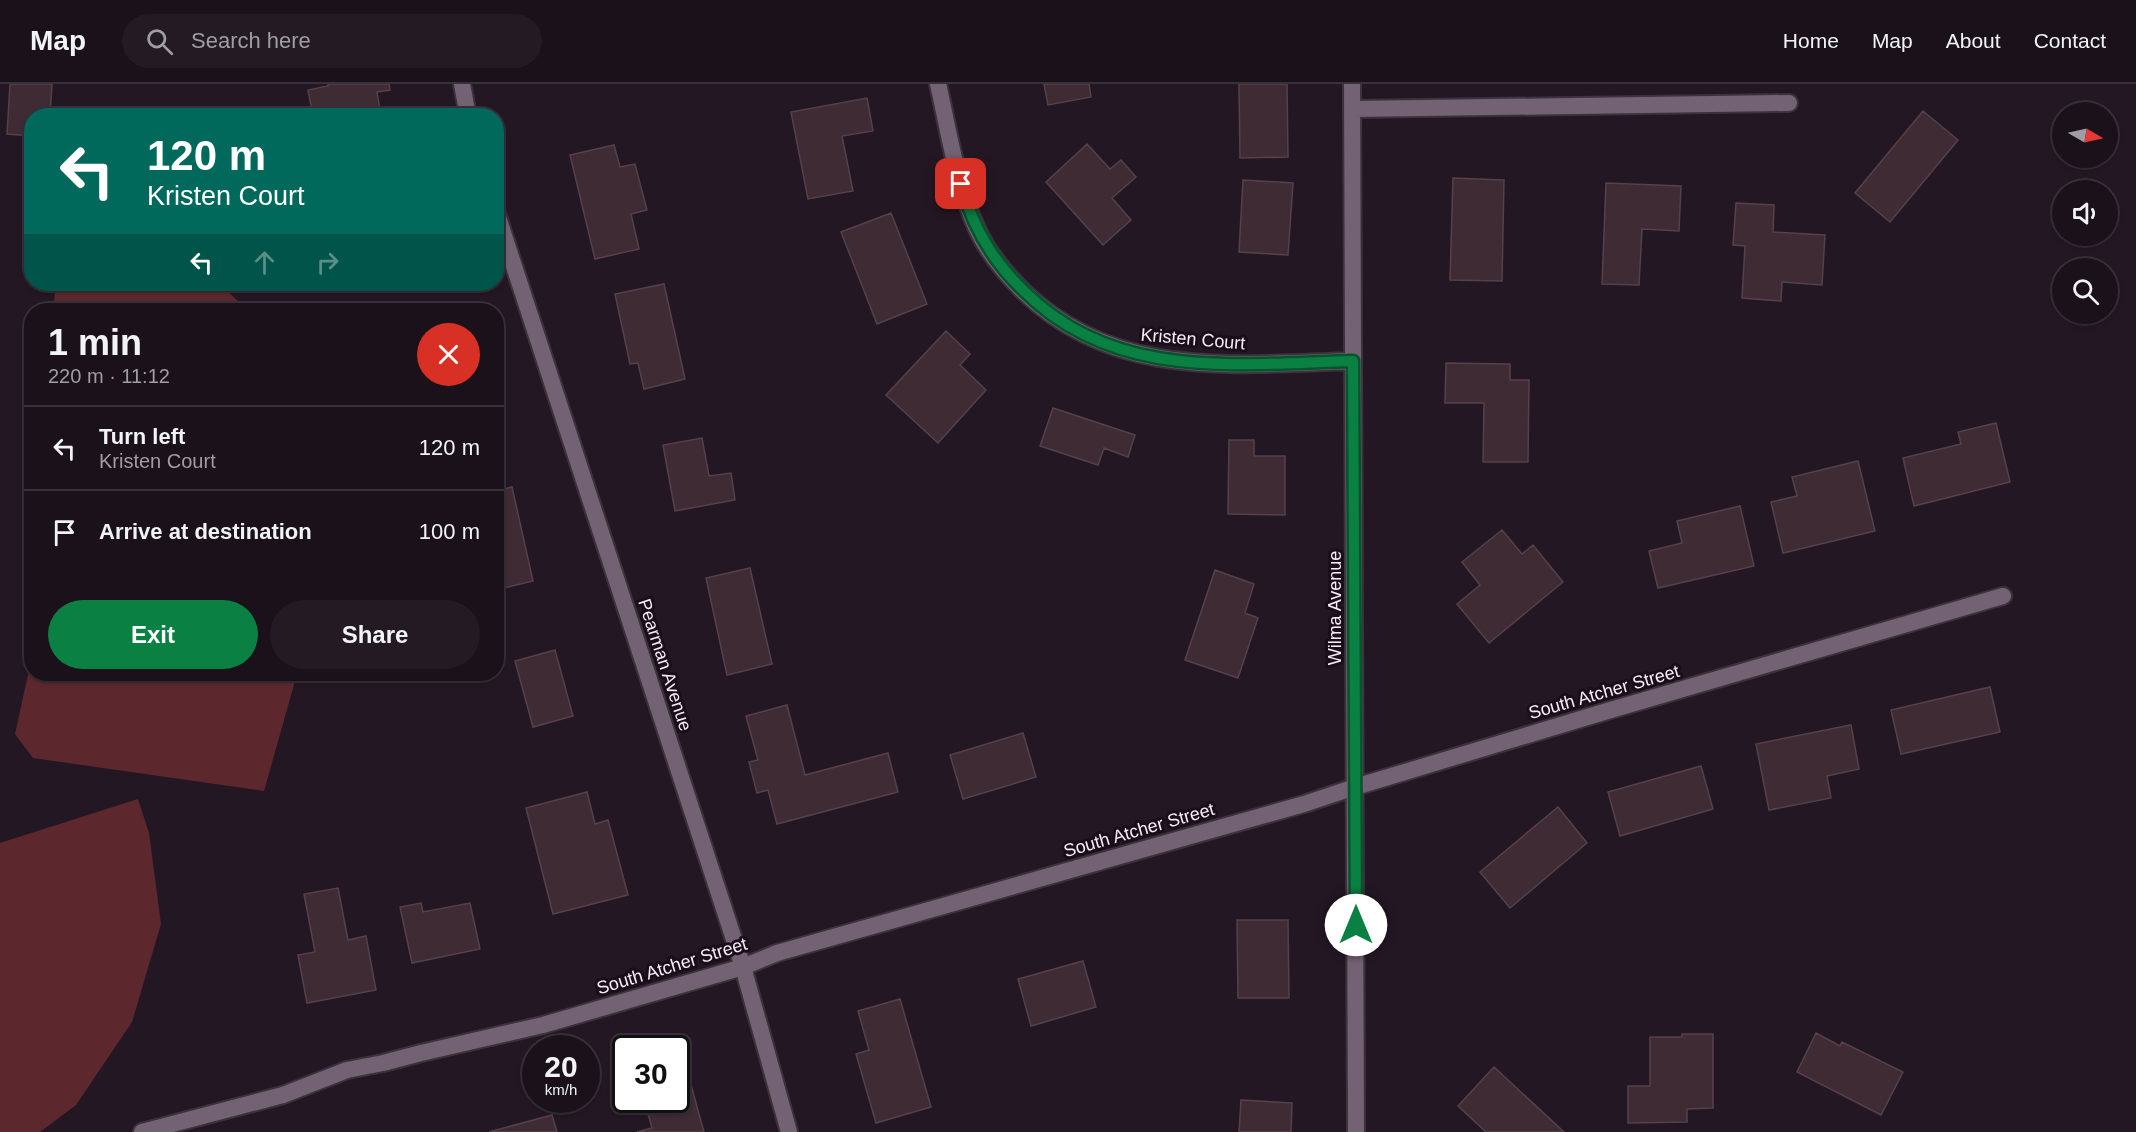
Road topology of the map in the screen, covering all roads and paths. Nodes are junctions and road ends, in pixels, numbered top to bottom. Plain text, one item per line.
1 (462, 84) edge
2 (938, 84) edge
3 (1352, 84) edge
4 (1789, 103) dead end
5 (466, 108) edge
6 (1352, 109) junction
7 (504, 235) edge
8 (1353, 361) junction
9 (2003, 596) dead end
10 (1355, 786) junction
11 (743, 967) junction
12 (142, 1132) edge
13 (789, 1132) edge
14 (1356, 1132) edge

1 - 5 street
2 - 8 street, Kristen Court
3 - 6 street, Wilma Avenue
4 - 6 street
6 - 8 street, Wilma Avenue
7 - 11 street, Pearman Avenue
8 - 10 street, Wilma Avenue
9 - 10 street, South Atcher Street
10 - 11 street, South Atcher Street
10 - 14 street, Wilma Avenue
11 - 12 street, South Atcher Street
11 - 13 street, Pearman Avenue

